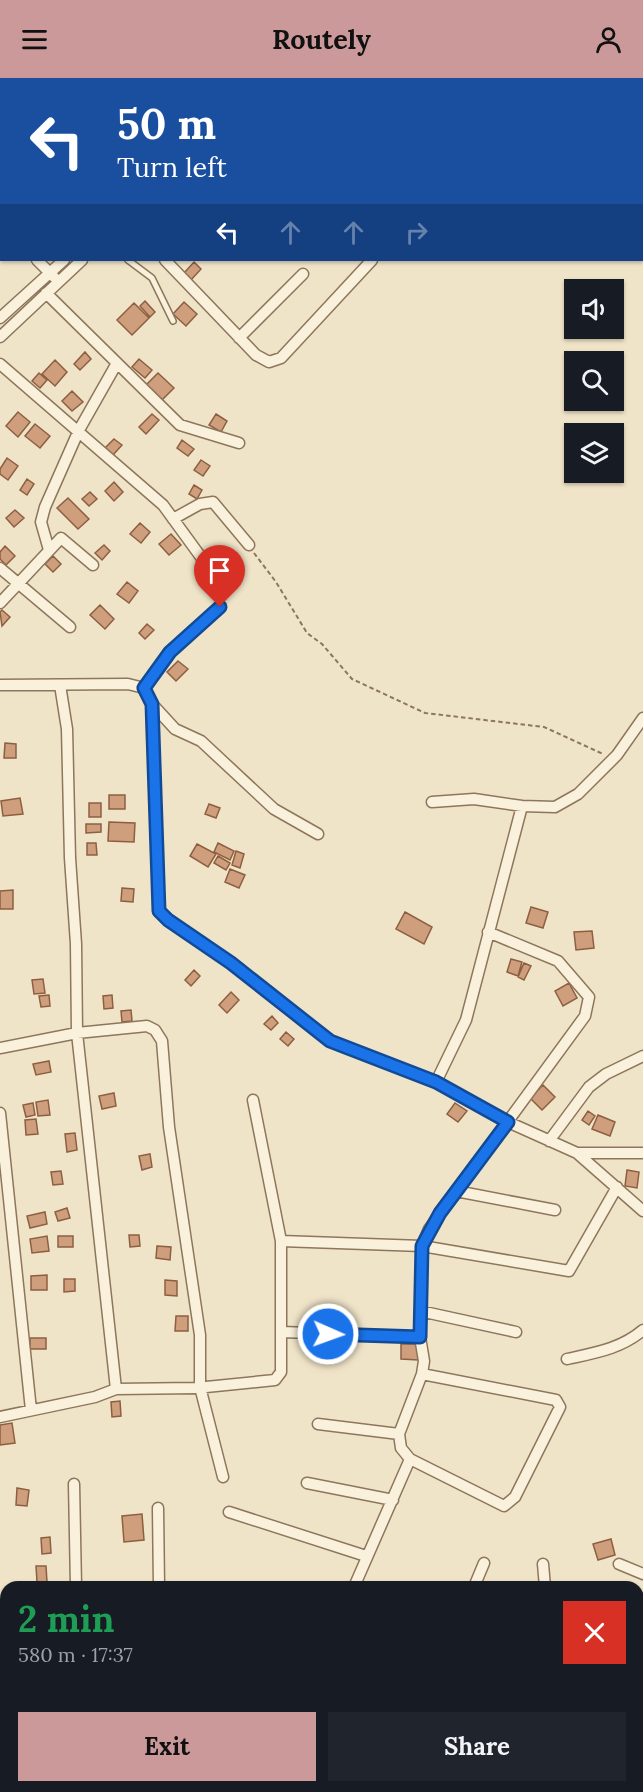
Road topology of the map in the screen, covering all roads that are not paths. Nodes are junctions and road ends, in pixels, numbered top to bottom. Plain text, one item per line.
1 (39, 261) edge
2 (63, 261) edge
3 (81, 261) edge
4 (130, 261) edge
5 (166, 261) edge
6 (371, 261) edge
7 (50, 273) junction
8 (303, 274) dead end
9 (58, 281) junction
10 (46, 293) junction
11 (0, 318) edge
12 (173, 321) dead end
13 (0, 338) edge
14 (239, 338) junction
15 (117, 363) junction
16 (0, 364) edge
17 (79, 430) junction
18 (239, 443) dead end
19 (173, 519) junction
20 (249, 545) road end
21 (49, 550) junction
22 (93, 565) dead end
23 (0, 568) edge
24 (19, 583) junction
25 (222, 586) dead end
26 (0, 603) edge
27 (220, 607) dead end
28 (70, 627) dead end
29 (0, 685) edge
30 (60, 685) junction
31 (144, 688) junction
32 (152, 704) junction
33 (643, 718) edge
34 (432, 802) dead end
35 (522, 806) junction
36 (318, 834) dead end
37 (488, 932) junction
38 (77, 1033) junction
39 (0, 1048) edge
40 (643, 1056) edge
41 (436, 1082) junction
42 (253, 1100) dead end
43 (0, 1113) edge
44 (508, 1122) junction
45 (549, 1141) junction
46 (576, 1153) junction
47 (643, 1153) edge
48 (617, 1187) junction
49 (456, 1191) junction
50 (555, 1210) dead end
51 (643, 1211) edge
52 (281, 1241) junction
53 (422, 1246) junction
54 (420, 1311) junction
55 (643, 1330) edge
56 (282, 1332) junction
57 (516, 1332) dead end
58 (420, 1337) junction
59 (567, 1359) dead end
60 (422, 1374) junction
61 (200, 1387) junction
62 (116, 1389) junction
63 (31, 1410) junction
64 (0, 1417) edge
65 (318, 1424) dead end
66 (399, 1434) junction
67 (410, 1459) junction
68 (223, 1477) dead end
69 (307, 1483) dead end
70 (74, 1484) dead end
71 (393, 1500) junction
72 (158, 1508) dead end
73 (229, 1512) dead end
74 (366, 1556) junction
75 (484, 1563) dead end
76 (543, 1564) dead end
77 (619, 1564) dead end
78 (643, 1574) edge
79 (76, 1581) edge
80 (159, 1581) edge
81 (356, 1581) edge
82 (476, 1581) edge
83 (544, 1581) edge

1 - 7 street
2 - 7 street
3 - 9 street
4 - 12 lane
5 - 14 street
6 - 14 street
7 - 9 street
7 - 11 street
8 - 14 street
9 - 10 street
10 - 13 street
10 - 15 street
15 - 17 street
15 - 18 street
16 - 17 street
17 - 19 street
17 - 21 street
19 - 20 street
19 - 25 street
21 - 22 street
21 - 24 street
23 - 24 street
24 - 26 street
24 - 28 street
27 - 31 lane
29 - 30 street
30 - 31 street
30 - 38 street
31 - 32 street
32 - 36 street
32 - 41 street
33 - 35 street
34 - 35 street
35 - 37 street
37 - 41 street
37 - 44 street
38 - 39 street
38 - 61 street
38 - 62 street
40 - 45 street
41 - 44 street
42 - 52 street
43 - 63 street
44 - 45 street
44 - 49 street
45 - 46 street
46 - 47 street
46 - 48 street
48 - 51 street
48 - 53 street
49 - 50 street
49 - 53 street
52 - 53 street
52 - 56 street
53 - 54 street
54 - 57 street
54 - 58 street
55 - 59 street
56 - 58 street
56 - 61 street
58 - 60 street
60 - 66 street
60 - 67 street
61 - 62 street
61 - 68 street
62 - 63 street
63 - 64 street
65 - 66 street
66 - 67 street
67 - 71 street
69 - 71 street
70 - 79 street
71 - 74 street
72 - 80 street
73 - 74 street
74 - 81 street
75 - 82 street
76 - 83 street
77 - 78 street

